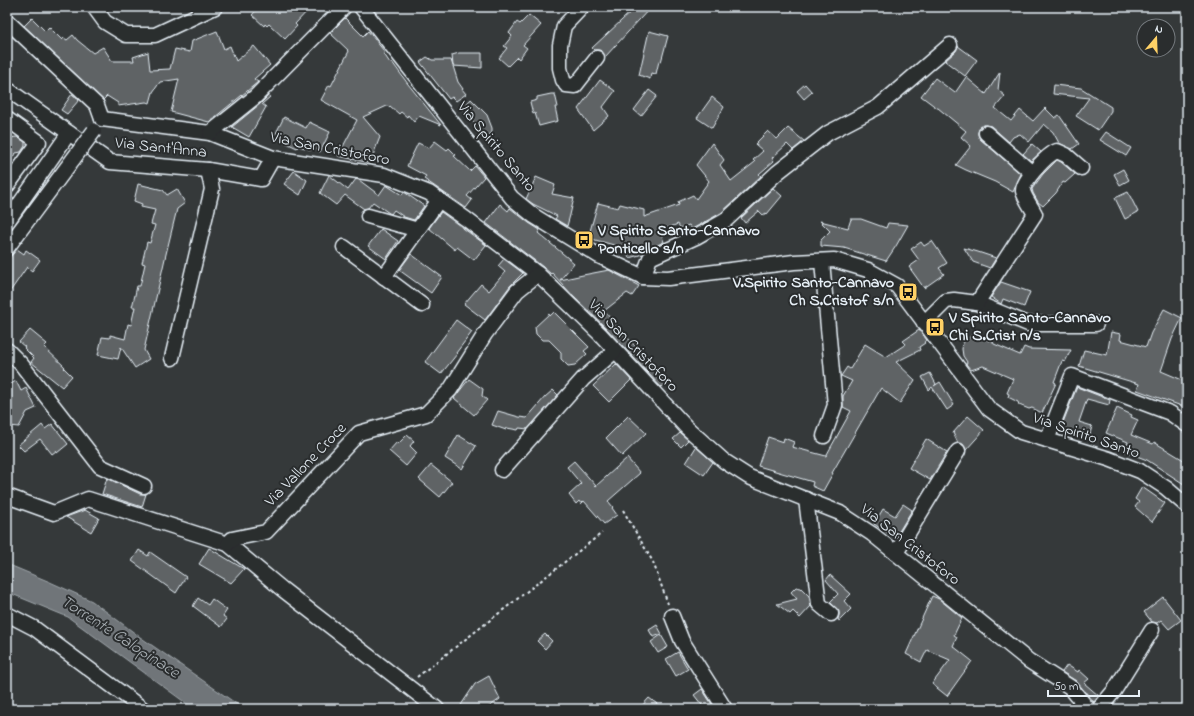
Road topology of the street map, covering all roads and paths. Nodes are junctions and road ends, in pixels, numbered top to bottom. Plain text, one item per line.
1 (94, 7) edge
2 (215, 7) edge
3 (344, 7) edge
4 (582, 7) edge
5 (368, 10) edge
6 (7, 21) edge
7 (950, 45) dead end
8 (597, 58) dead end
9 (7, 89) edge
10 (7, 119) edge
11 (102, 119) junction
12 (69, 133) junction
13 (210, 133) junction
14 (986, 133) dead end
15 (273, 158) junction
16 (1081, 168) dead end
17 (208, 170) junction
18 (1032, 173) junction
19 (7, 186) edge
20 (439, 200) junction
21 (368, 216) dead end
22 (7, 222) edge
23 (418, 230) junction
24 (344, 247) dead end
25 (7, 248) edge
26 (822, 261) junction
27 (538, 274) junction
28 (384, 277) junction
29 (643, 277) junction
30 (977, 303) junction
31 (422, 305) dead end
32 (924, 323) junction
33 (1096, 324) dead end
34 (7, 350) edge
35 (615, 351) junction
36 (172, 358) dead end
37 (1187, 425) edge
38 (824, 436) dead end
39 (1047, 440) junction
40 (958, 451) dead end
41 (502, 470) dead end
42 (144, 486) dead end
43 (7, 496) edge
44 (806, 499) junction
45 (1187, 506) edge
46 (623, 510) dead end
47 (602, 533) dead end
48 (228, 544) junction
49 (896, 553) junction
50 (7, 614) edge
51 (830, 614) dead end
52 (672, 616) joint
53 (1152, 630) dead end
54 (406, 685) junction
55 (143, 709) edge
56 (437, 709) edge
57 (725, 709) edge
58 (1088, 709) edge
59 (1099, 709) edge

1 - 2 street
3 - 13 street
4 - 8 street
5 - 29 street, Via Spirito Santo
6 - 11 street
7 - 29 street
9 - 12 street, Via Sant'Anna
10 - 19 street
11 - 13 street, Via San Cristoforo
11 - 25 street, bridge
12 - 17 street, Via Sant'Anna
12 - 22 street
13 - 15 street, Via San Cristoforo
14 - 18 street
15 - 17 street, Via Sant'Anna
15 - 20 street, Via San Cristoforo
16 - 18 street
17 - 36 street
18 - 30 street
20 - 23 street
20 - 27 street, Via San Cristoforo
21 - 23 street
23 - 28 street
24 - 28 street
26 - 29 street, Via Spirito Santo
26 - 32 street, Via Spirito Santo
26 - 38 street
27 - 35 street, Via San Cristoforo
27 - 48 street, Via Vallone Croce
28 - 31 street
30 - 32 street
30 - 33 street
32 - 39 street, Via Spirito Santo
34 - 42 street
35 - 41 street
35 - 44 street, Via San Cristoforo
37 - 39 street
39 - 45 street, Via Spirito Santo
40 - 49 street
43 - 48 street
44 - 49 street, Via San Cristoforo
44 - 51 street
46 - 52 path
47 - 54 path
48 - 54 street
49 - 58 street, Via San Cristoforo
50 - 55 street
52 - 57 street
53 - 59 street
54 - 56 street

